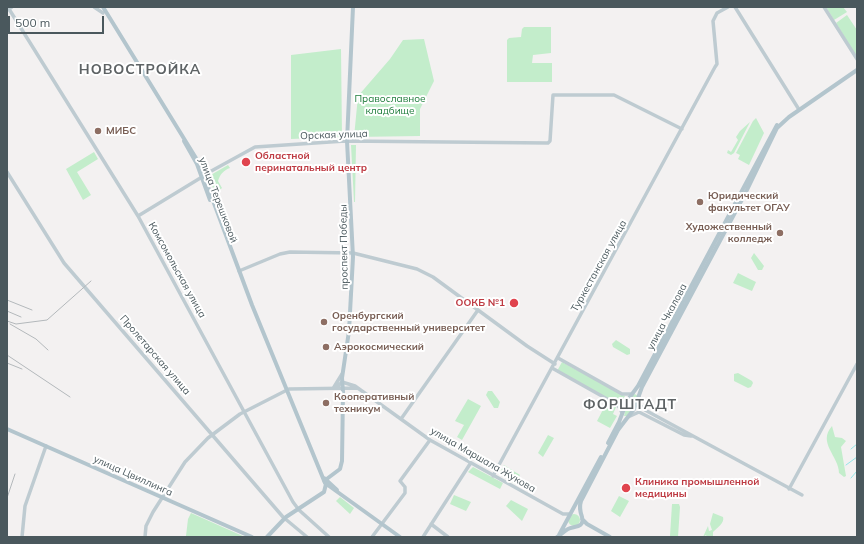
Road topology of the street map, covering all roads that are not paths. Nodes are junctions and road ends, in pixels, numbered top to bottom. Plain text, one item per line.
1 (94, 7) edge
2 (100, 7) edge
3 (353, 7) edge
4 (728, 7) edge
5 (735, 7) edge
6 (824, 7) edge
7 (10, 9) edge
8 (104, 9) edge
9 (857, 59) edge
10 (857, 69) edge
11 (799, 109) junction
12 (682, 130) junction
13 (347, 141) junction
14 (7, 172) edge
15 (203, 176) junction
16 (138, 216) junction
17 (353, 253) junction
18 (239, 271) junction
19 (478, 310) junction
20 (679, 314) junction
21 (558, 358) junction
22 (555, 364) junction
23 (857, 364) edge
24 (552, 368) junction
25 (343, 373) junction
26 (342, 382) junction
27 (335, 388) junction
28 (343, 388) junction
29 (358, 388) junction
30 (286, 390) junction
31 (632, 394) junction
32 (639, 397) junction
33 (641, 407) junction
34 (244, 411) junction
35 (639, 412) junction
36 (622, 413) junction
37 (628, 417) junction
38 (401, 419) junction
39 (7, 429) edge
40 (212, 434) junction
41 (692, 436) junction
42 (430, 440) junction
43 (46, 446) junction
44 (470, 464) junction
45 (493, 476) junction
46 (324, 481) junction
47 (789, 489) junction
48 (802, 495) dead end
49 (162, 497) junction
50 (298, 509) junction
51 (563, 514) junction
52 (570, 514) junction
53 (581, 517) junction
54 (284, 519) junction
55 (566, 522) junction
56 (381, 524) junction
57 (431, 524) junction
58 (587, 524) junction
59 (580, 525) junction
60 (572, 528) junction
61 (22, 537) edge
62 (145, 537) edge
63 (252, 537) edge
64 (267, 537) edge
65 (307, 537) edge
66 (329, 537) edge
67 (372, 537) edge
68 (400, 537) edge
69 (423, 537) edge
70 (448, 537) edge
71 (557, 537) edge
72 (610, 537) edge

1 - 8 main road
2 - 8 main road, улица Терешковой
3 - 13 main road, проспект Победы
4 - 12 main road, Туркестанская улица
5 - 11 main road
6 - 9 main road
7 - 16 main road, Комсомольская улица
8 - 15 main road, улица Терешковой
10 - 11 main road, улица Чкалова
11 - 20 main road, улица Чкалова
12 - 13 main road, Орская улица
12 - 21 main road, Туркестанская улица
13 - 15 main road, Орская улица
13 - 17 main road, проспект Победы
14 - 40 main road, Пролетарская улица
15 - 16 main road, Орская улица
15 - 18 main road, улица Терешковой
15 - 30 main road, улица Терешковой
16 - 34 main road, Комсомольская улица
17 - 18 main road
17 - 19 main road
17 - 25 main road, проспект Победы
18 - 30 main road, улица Терешковой
19 - 22 main road
19 - 38 main road
20 - 31 main road, улица Чкалова
20 - 32 main road, улица Чкалова
21 - 22 main road, Туркестанская улица
21 - 31 main road
22 - 24 main road, Туркестанская улица
23 - 47 main road
24 - 36 main road
24 - 45 main road, Туркестанская улица
25 - 26 main road, проспект Победы
25 - 27 main road
26 - 27 main road
26 - 28 main road, проспект Победы
26 - 29 main road, улица Маршала Жукова
27 - 28 main road
27 - 30 main road
28 - 29 main road
28 - 46 main road, проспект Победы
29 - 38 main road, улица Маршала Жукова
30 - 34 main road
30 - 46 main road, улица Терешковой
31 - 32 main road
31 - 36 main road, улица Чкалова
32 - 33 main road
32 - 37 main road, улица Чкалова
33 - 35 main road
33 - 41 main road
34 - 40 main road
34 - 50 main road, Комсомольская улица
35 - 37 main road
35 - 41 main road
36 - 37 main road
36 - 52 main road, улица Чкалова
37 - 53 main road, улица Чкалова
38 - 42 main road, улица Маршала Жукова
39 - 43 main road, улица Цвиллинга
40 - 49 main road
40 - 54 main road, Пролетарская улица
41 - 47 main road
42 - 44 main road, улица Маршала Жукова
42 - 56 main road
43 - 49 main road, улица Цвиллинга
43 - 61 main road
44 - 45 main road, улица Маршала Жукова
44 - 57 main road
45 - 51 main road, улица Маршала Жукова
46 - 50 main road, проспект Победы
46 - 56 main road
47 - 48 main road
49 - 62 main road
49 - 63 main road, улица Цвиллинга
50 - 54 main road, проспект Победы
50 - 66 main road, Комсомольская улица
51 - 52 main road, улица Маршала Жукова
51 - 55 main road
52 - 53 main road
52 - 55 main road
53 - 58 main road
53 - 59 main road
54 - 64 main road, проспект Победы
54 - 65 main road, Пролетарская улица
55 - 60 main road
55 - 71 main road
56 - 67 main road
56 - 68 main road
57 - 69 main road
57 - 70 main road
58 - 59 main road
58 - 72 main road
59 - 60 main road
60 - 71 main road

